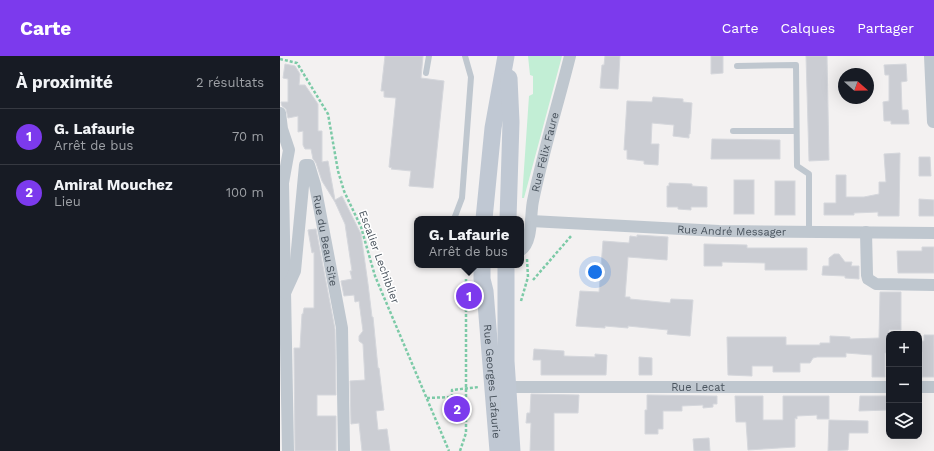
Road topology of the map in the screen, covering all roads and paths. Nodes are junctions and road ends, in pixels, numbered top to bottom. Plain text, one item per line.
1 (429, 56) edge
2 (465, 56) edge
3 (506, 56) edge
4 (570, 56) edge
5 (930, 56) edge
6 (280, 59) edge
7 (736, 66) dead end
8 (426, 73) dead end
9 (280, 113) edge
10 (933, 122) edge
11 (282, 129) junction
12 (733, 131) dead end
13 (796, 131) junction
14 (280, 146) edge
15 (455, 216) edge
16 (484, 216) edge
17 (508, 216) edge
18 (531, 221) junction
19 (809, 232) junction
20 (866, 232) junction
21 (934, 233) edge
22 (572, 234) dead end
23 (524, 247) edge
24 (482, 268) edge
25 (506, 268) edge
26 (466, 277) dead end
27 (533, 280) dead end
28 (934, 285) edge
29 (285, 293) junction
30 (507, 386) junction
31 (886, 387) edge
32 (922, 387) edge
33 (934, 387) edge
34 (466, 388) junction
35 (427, 398) junction
36 (288, 451) edge
37 (344, 451) edge
38 (449, 451) edge
39 (460, 451) edge
40 (498, 451) edge
41 (512, 451) edge

1 - 8 lane
2 - 15 lane
3 - 16 street
3 - 17 street
4 - 18 street, Rue Félix Faure
5 - 10 street
6 - 35 path, Escalier Lechiblier
7 - 13 lane
9 - 11 street
11 - 14 street
11 - 29 street
12 - 13 lane
13 - 19 lane
18 - 19 street, Rue André Messager
18 - 23 street, Rue Félix Faure
19 - 20 street, Rue André Messager
20 - 21 street, Rue André Messager
20 - 28 street
22 - 27 path
24 - 40 street, Rue Georges Lafaurie
25 - 30 street, Rue Georges Lafaurie
26 - 34 path
29 - 36 street
29 - 37 street, Rue du Beau Site
30 - 31 street, Rue Lecat
30 - 41 street, Rue Georges Lafaurie
32 - 33 street
34 - 35 path
34 - 39 path
35 - 38 path, Escalier Lechiblier

